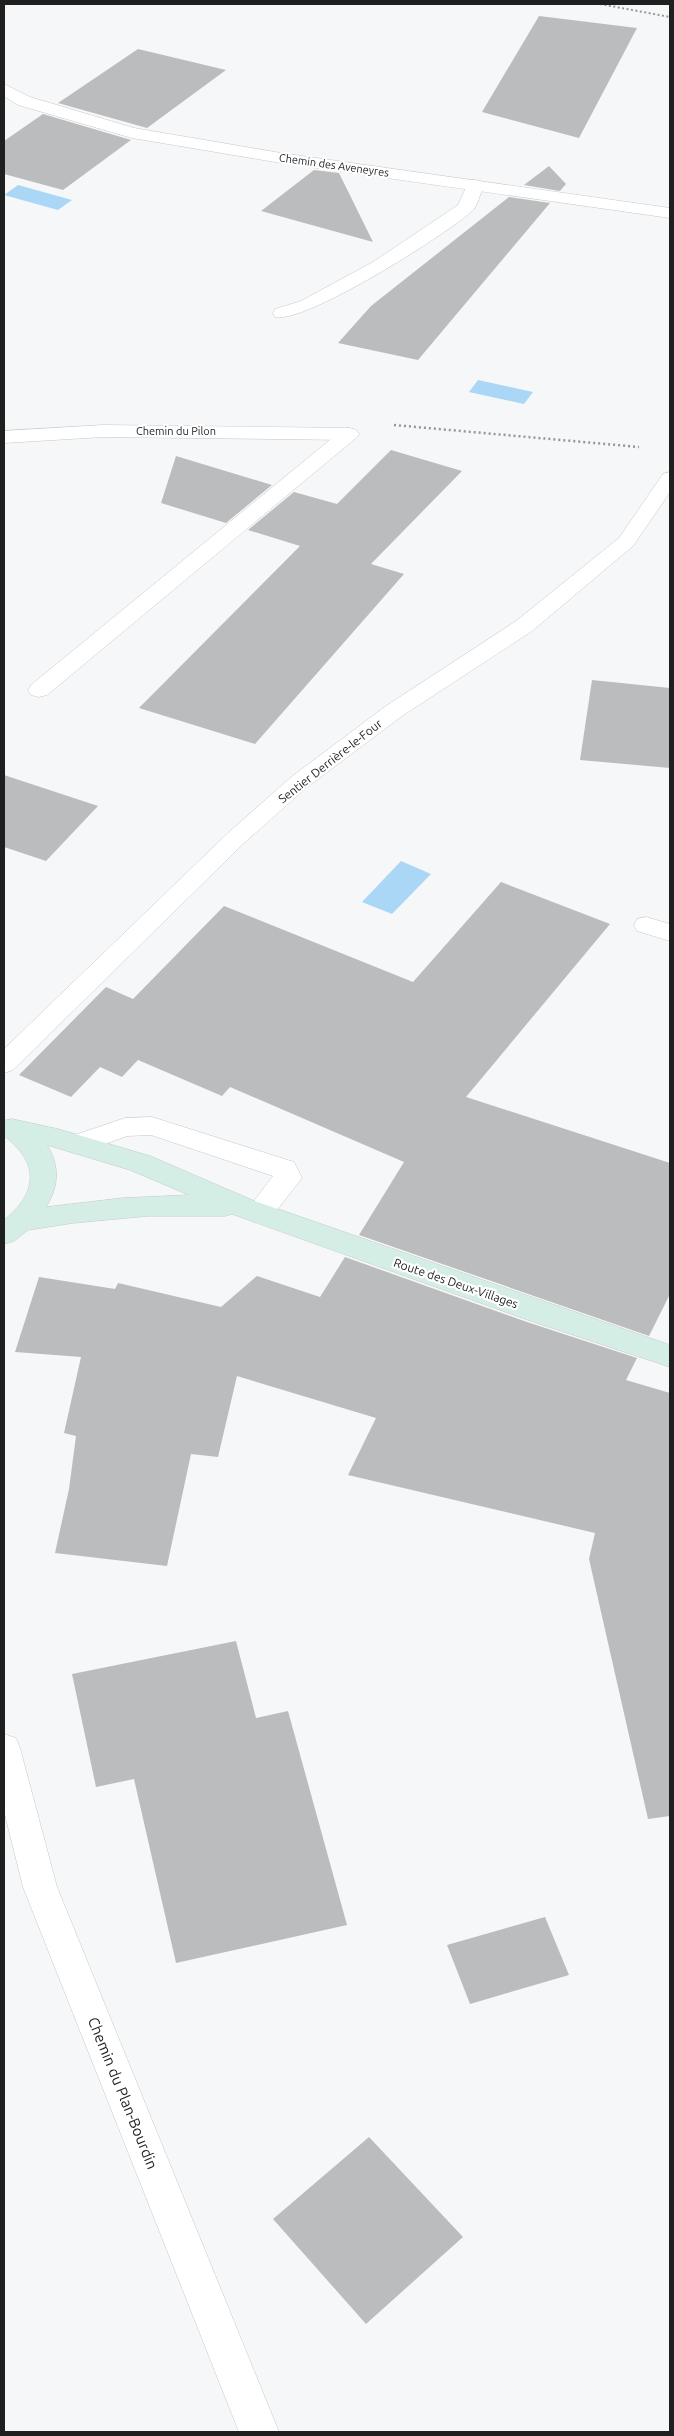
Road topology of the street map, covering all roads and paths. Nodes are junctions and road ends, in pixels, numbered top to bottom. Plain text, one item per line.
1 (600, 4) edge
2 (670, 17) edge
3 (4, 89) edge
4 (475, 185) junction
5 (670, 213) edge
6 (282, 313) dead end
7 (349, 434) junction
8 (4, 437) edge
9 (643, 447) dead end
10 (670, 478) edge
11 (39, 690) dead end
12 (646, 925) dead end
13 (670, 933) edge
14 (4, 1064) edge
15 (9, 1127) edge
16 (78, 1144) junction
17 (251, 1210) junction
18 (13, 1227) edge
19 (670, 1356) edge
20 (4, 1748) edge
21 (259, 2432) edge

1 - 2 path
3 - 4 street, Chemin des Aveneyres
4 - 5 street, Chemin des Aveneyres
4 - 6 street
7 - 8 street, Chemin du Pilon
7 - 9 path
7 - 11 street
10 - 14 street, Sentier Derrière-le-Four
12 - 13 street
15 - 16 main road, Route des Deux-Villages
15 - 18 main road
16 - 17 main road, Route des Deux-Villages
16 - 17 street
17 - 18 main road, Route des Deux-Villages
17 - 19 main road, Route des Deux-Villages
20 - 21 street, Chemin du Plan-Bourdin

